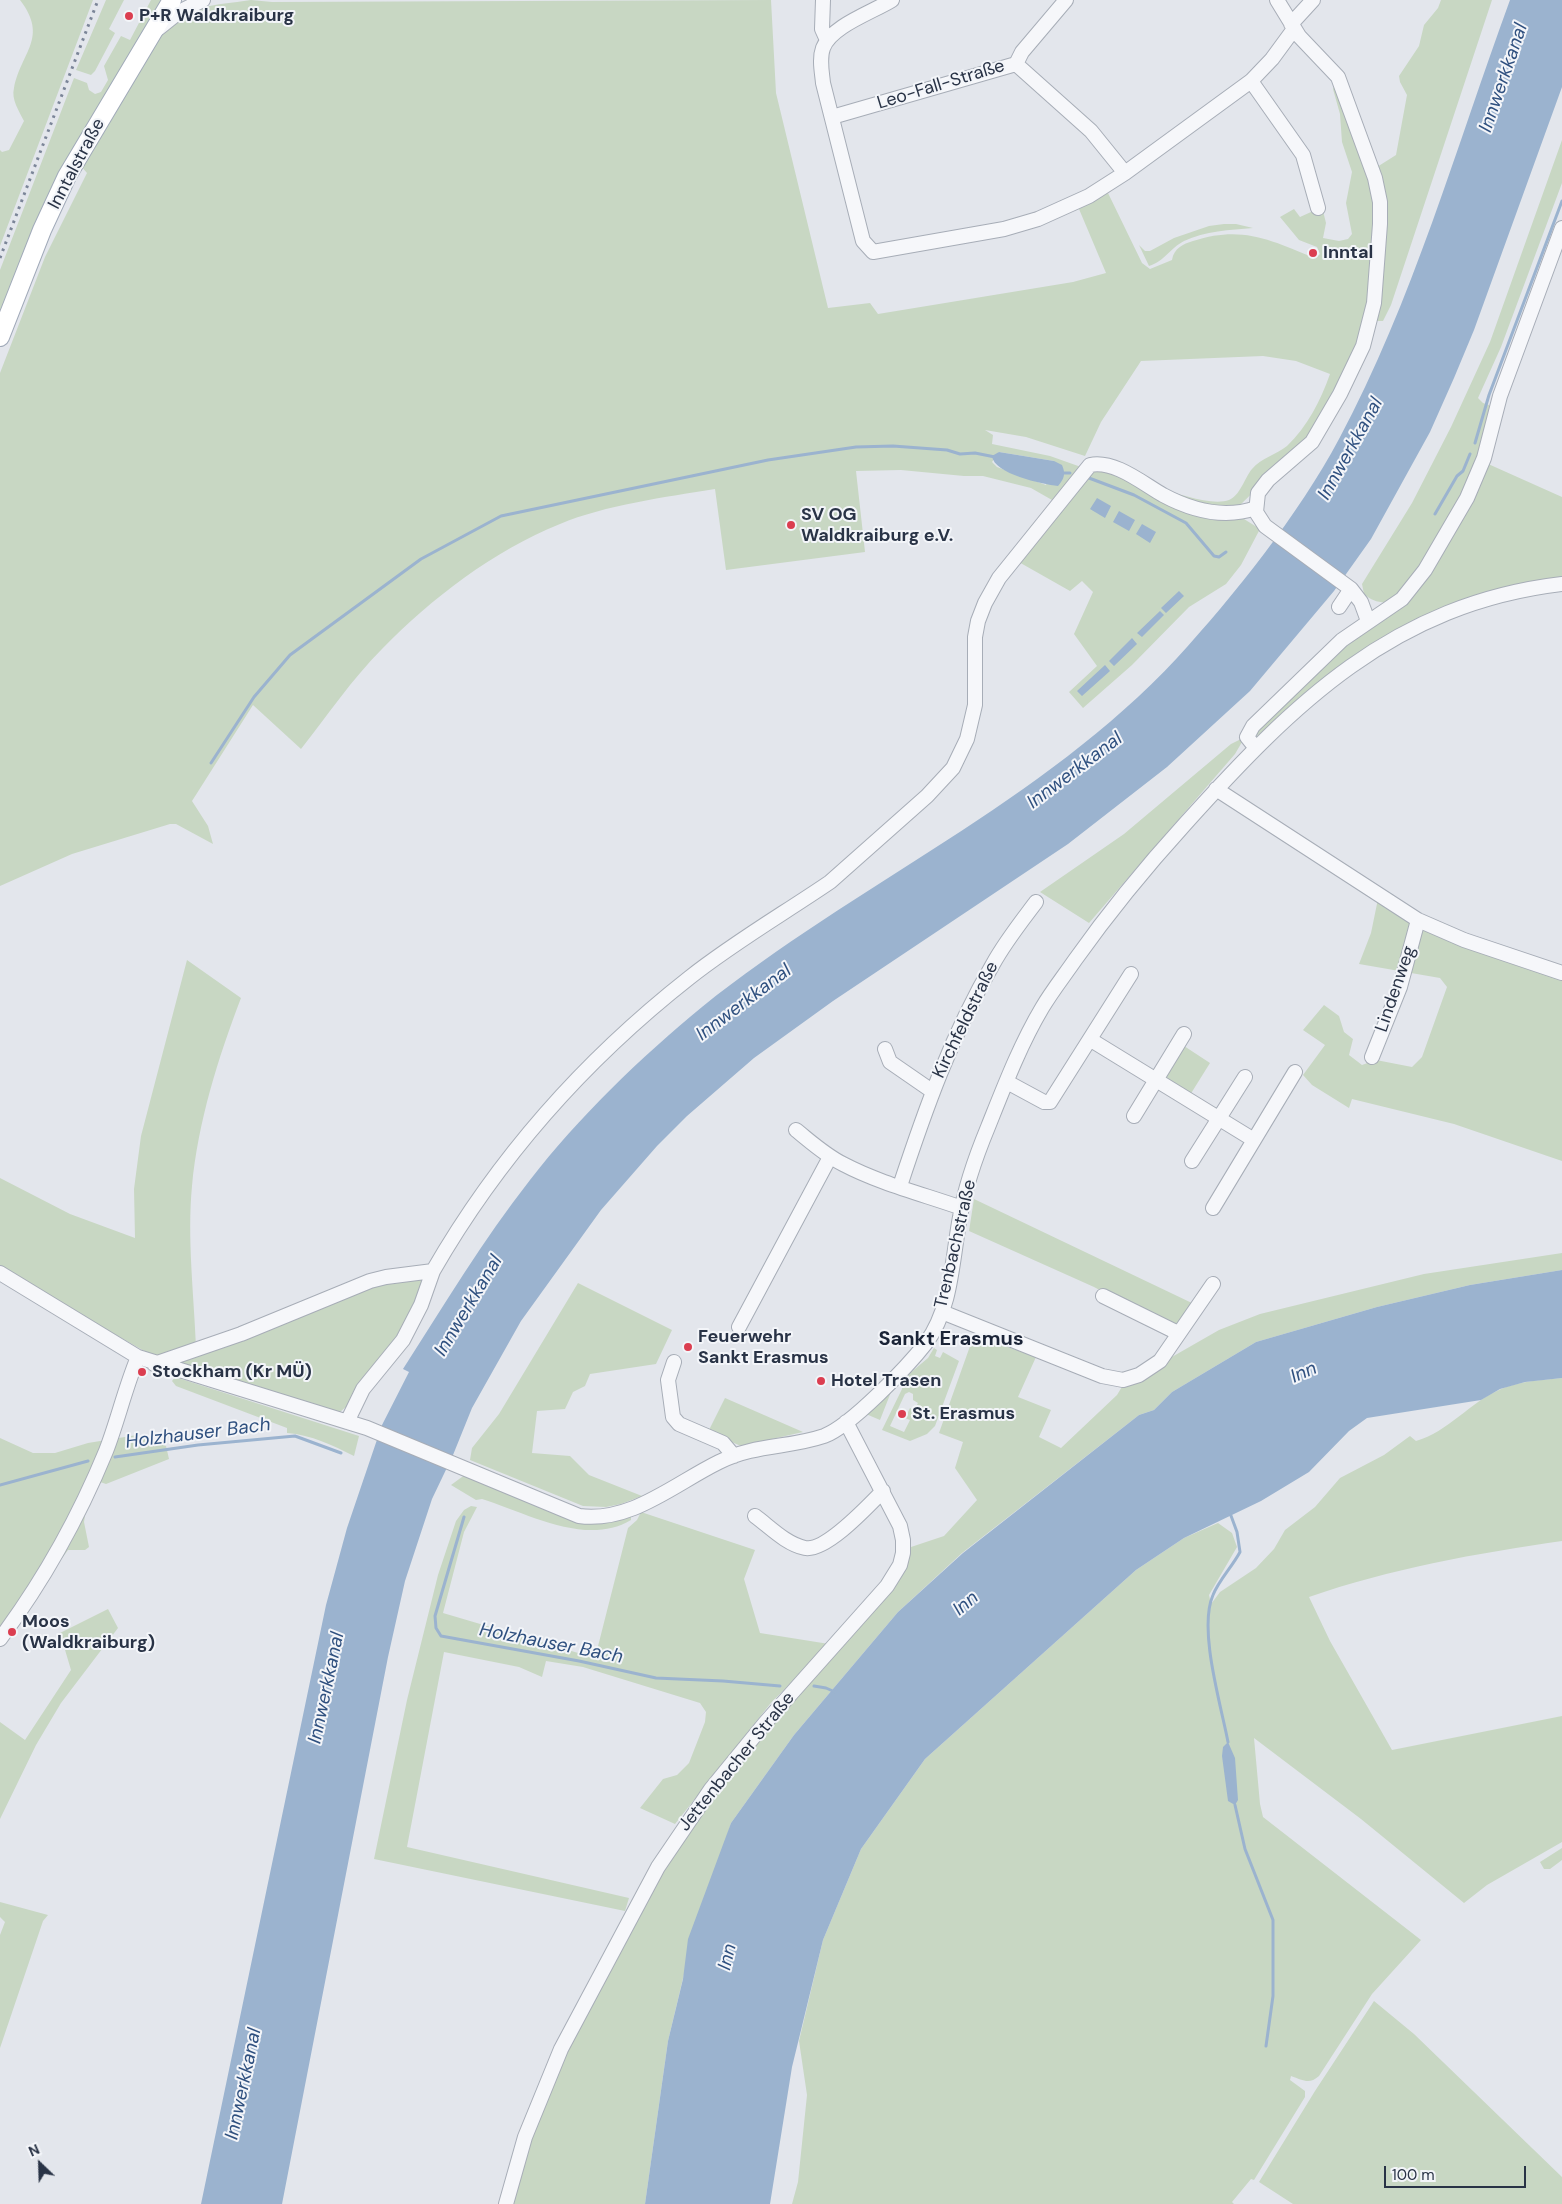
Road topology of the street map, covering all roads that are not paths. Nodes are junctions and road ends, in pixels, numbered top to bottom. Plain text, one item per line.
1 (172, 0) edge
2 (204, 0) edge
3 (823, 0) edge
4 (892, 0) edge
5 (1066, 0) edge
6 (1277, 0) edge
7 (1314, 0) edge
8 (1292, 26) junction
9 (153, 34) junction
10 (827, 40) junction
11 (1016, 64) junction
12 (1251, 81) junction
13 (832, 117) junction
14 (1124, 174) junction
15 (1318, 208) dead end
16 (1562, 228) edge
17 (0, 336) edge
18 (1256, 508) junction
19 (1562, 584) edge
20 (1349, 587) junction
21 (1338, 607) dead end
22 (1368, 621) junction
23 (1255, 747) junction
24 (1216, 789) junction
25 (1036, 902) dead end
26 (1418, 920) junction
27 (1562, 973) edge
28 (1131, 974) dead end
29 (1184, 1034) dead end
30 (1091, 1040) junction
31 (885, 1049) dead end
32 (1372, 1057) dead end
33 (1295, 1072) dead end
34 (1245, 1077) dead end
35 (1156, 1080) junction
36 (1008, 1082) junction
37 (932, 1091) junction
38 (1134, 1116) dead end
39 (1218, 1120) junction
40 (796, 1130) dead end
41 (1254, 1140) junction
42 (830, 1156) junction
43 (1192, 1161) dead end
44 (900, 1186) junction
45 (962, 1208) junction
46 (1213, 1208) dead end
47 (433, 1271) junction
48 (0, 1273) edge
49 (1213, 1284) dead end
50 (1103, 1296) dead end
51 (942, 1312) junction
52 (739, 1327) dead end
53 (1178, 1333) junction
54 (138, 1358) junction
55 (674, 1362) dead end
56 (154, 1364) junction
57 (347, 1422) junction
58 (846, 1422) junction
59 (734, 1456) junction
60 (883, 1491) junction
61 (755, 1516) dead end
62 (0, 1639) edge
63 (506, 2204) edge

1 - 9 main road, Inntalstraße
2 - 9 street
3 - 10 street
4 - 10 street
5 - 11 street
6 - 8 street
7 - 8 street
8 - 12 street
8 - 18 street
9 - 17 main road, Inntalstraße
10 - 13 street
11 - 13 street, Leo-Fall-Straße
11 - 14 street, Leo-Fall-Straße
12 - 14 street
12 - 15 street
13 - 14 street
16 - 22 street
18 - 20 street
18 - 47 street
19 - 23 street, Trenbachstraße
20 - 21 street
20 - 22 street
22 - 23 street
23 - 24 street, Trenbachstraße
24 - 26 street
24 - 36 street, Trenbachstraße
25 - 37 street, Kirchfeldstraße
26 - 27 street
26 - 32 street, Lindenweg
28 - 30 street
29 - 35 street
30 - 35 street
30 - 36 street
31 - 37 street, Kirchfeldstraße
33 - 41 street
34 - 39 street
35 - 38 street
35 - 39 street
36 - 45 street, Trenbachstraße
37 - 44 street, Kirchfeldstraße
39 - 41 street
39 - 43 street
40 - 42 street
41 - 46 street
42 - 44 street
42 - 52 street
44 - 45 street
45 - 51 street, Trenbachstraße
47 - 56 street
47 - 57 street
48 - 54 street, Trenbachstraße
49 - 53 street
50 - 53 street
51 - 53 street
51 - 58 street, Trenbachstraße
54 - 56 street, Trenbachstraße
54 - 62 street
55 - 59 street
56 - 57 street, Trenbachstraße
57 - 59 street, Trenbachstraße
58 - 59 street, Trenbachstraße
58 - 60 street, Jettenbacher Straße
60 - 61 street
60 - 63 street, Jettenbacher Straße

